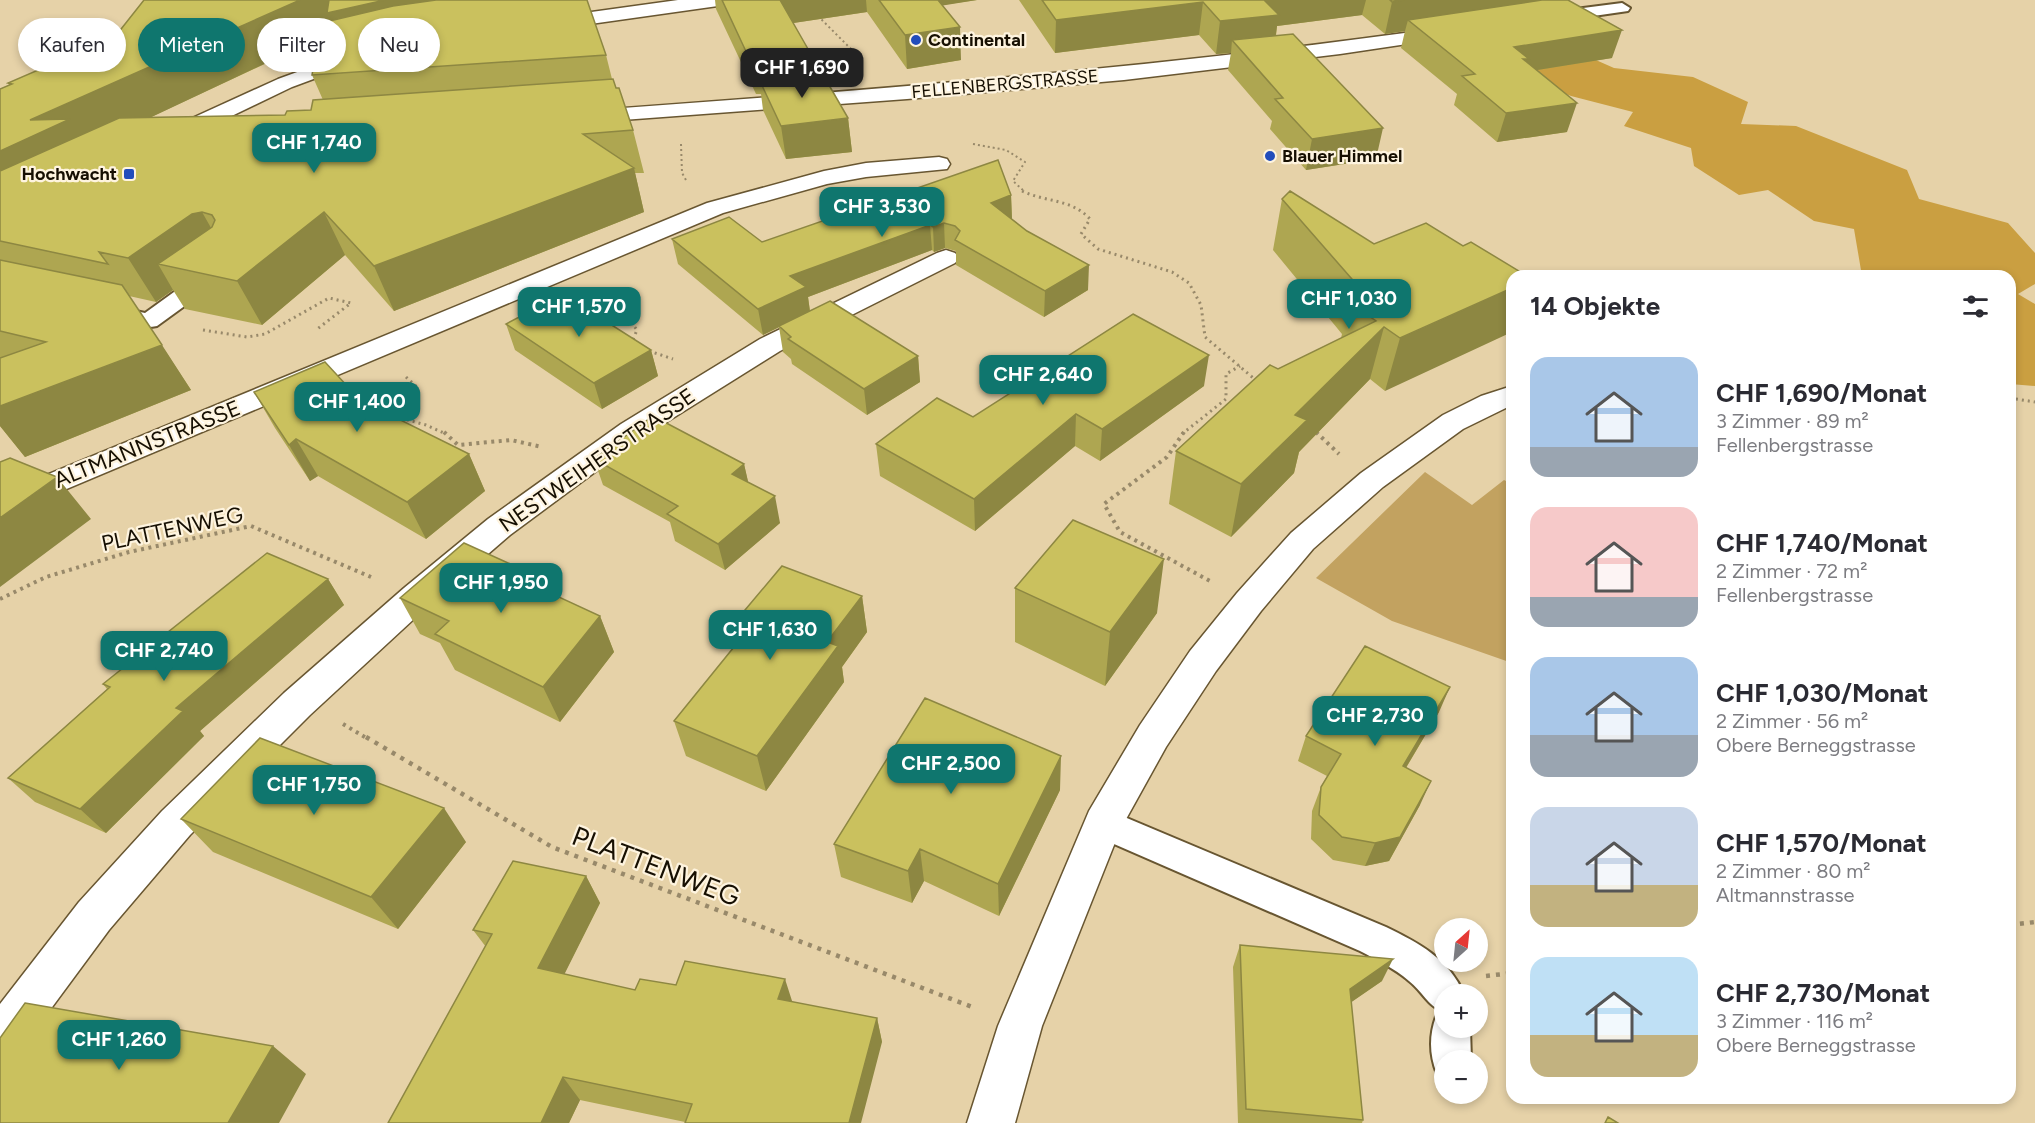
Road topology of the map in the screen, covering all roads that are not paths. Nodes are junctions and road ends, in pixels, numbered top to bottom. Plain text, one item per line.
1 (718, 0) edge
2 (1622, 8) dead end
3 (1535, 20) edge
4 (533, 27) edge
5 (1472, 29) edge
6 (358, 56) edge
7 (566, 118) edge
8 (205, 142) edge
9 (939, 164) dead end
10 (946, 258) dead end
11 (226, 265) edge
12 (92, 308) edge
13 (1506, 397) edge
14 (0, 506) edge
15 (1103, 823) junction
16 (1439, 984) edge
17 (0, 1040) edge
18 (991, 1123) edge

1 - 4 street
2 - 3 lane
5 - 7 street, FELLENBERGSTRASSE
6 - 8 street
9 - 14 street, ALTMANNSTRASSE
10 - 17 street, NESTWEIHERSTRASSE
11 - 12 lane
13 - 15 street
15 - 16 lane
15 - 18 street

